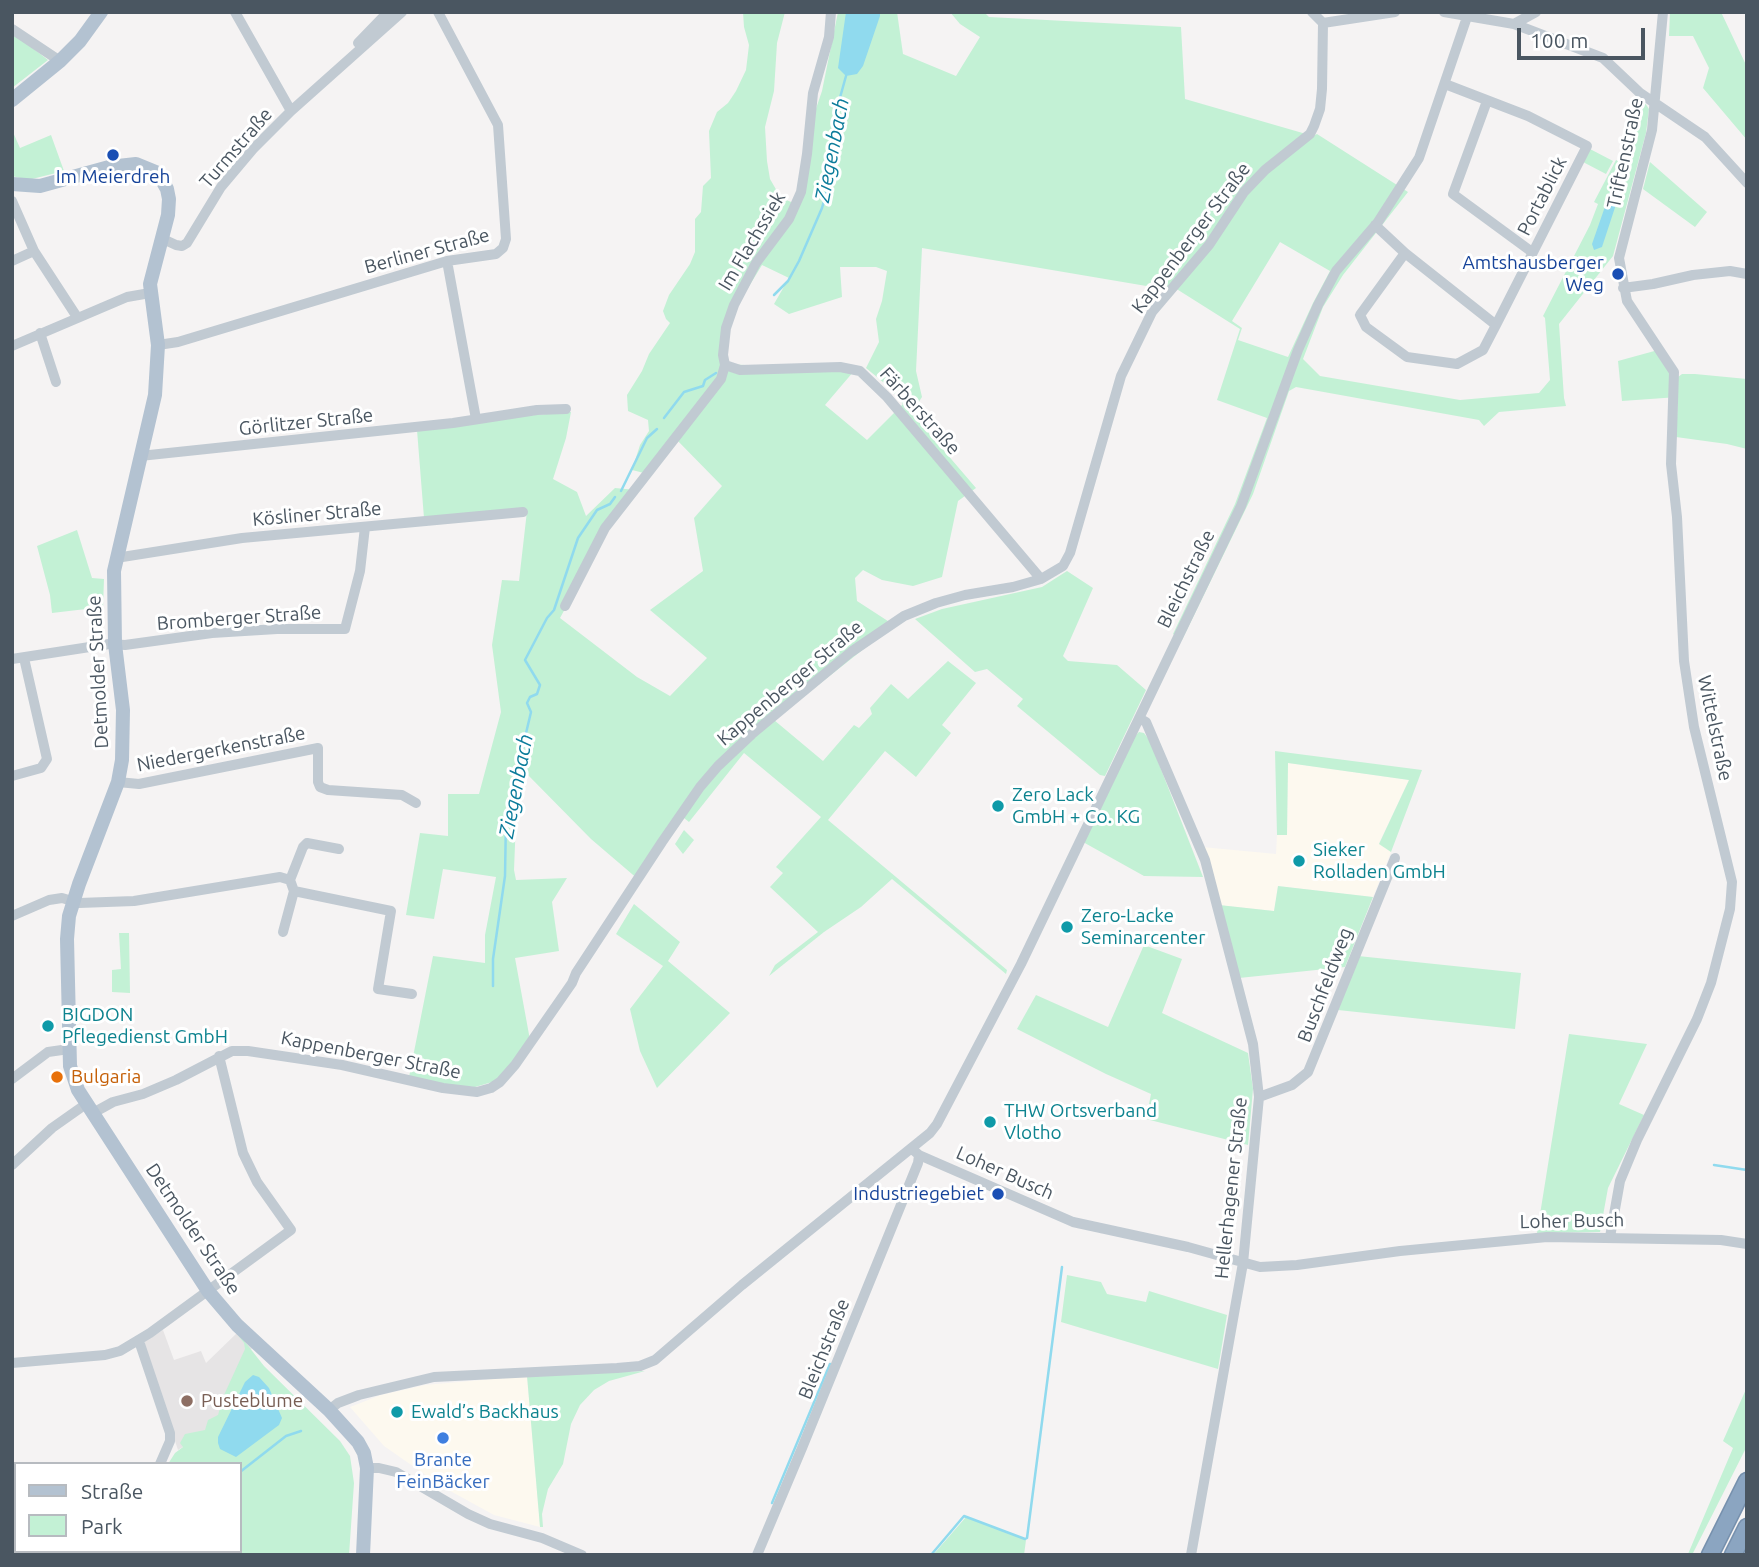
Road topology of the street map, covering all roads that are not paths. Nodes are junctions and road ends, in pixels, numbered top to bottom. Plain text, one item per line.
1 (101, 12) edge
2 (235, 12) edge
3 (388, 12) edge
4 (402, 12) edge
5 (438, 12) edge
6 (831, 12) edge
7 (1312, 12) edge
8 (1395, 12) edge
9 (1444, 12) edge
10 (1536, 12) edge
11 (1663, 12) edge
12 (1468, 17) junction
13 (1323, 23) junction
14 (1514, 24) junction
15 (12, 29) edge
16 (60, 61) junction
17 (341, 67) junction
18 (1445, 84) junction
19 (12, 100) edge
20 (1487, 101) junction
21 (1655, 104) junction
22 (291, 111) junction
23 (1747, 183) edge
24 (12, 184) edge
25 (12, 201) edge
26 (1375, 225) junction
27 (163, 239) junction
28 (34, 251) junction
29 (1532, 252) junction
30 (1405, 253) junction
31 (1619, 258) joint
32 (12, 261) edge
33 (447, 261) junction
34 (1747, 274) edge
35 (1623, 288) junction
36 (150, 293) junction
37 (77, 317) junction
38 (1496, 325) junction
39 (40, 333) junction
40 (158, 345) junction
41 (12, 346) edge
42 (725, 365) junction
43 (56, 382) dead end
44 (566, 409) dead end
45 (476, 419) junction
46 (140, 456) junction
47 (523, 512) dead end
48 (365, 527) junction
49 (116, 558) junction
50 (1041, 579) junction
51 (565, 606) dead end
52 (115, 644) junction
53 (24, 657) junction
54 (12, 659) edge
55 (1139, 718) junction
56 (12, 776) edge
57 (118, 782) junction
58 (416, 803) dead end
59 (339, 849) dead end
60 (1395, 858) dead end
61 (292, 886) junction
62 (73, 901) junction
63 (12, 916) edge
64 (283, 932) dead end
65 (412, 994) dead end
66 (69, 1049) junction
67 (219, 1056) junction
68 (12, 1079) edge
69 (1259, 1097) junction
70 (89, 1108) junction
71 (916, 1152) junction
72 (12, 1164) edge
73 (1610, 1237) junction
74 (1747, 1244) edge
75 (1244, 1264) junction
76 (208, 1291) junction
77 (138, 1341) junction
78 (12, 1363) edge
79 (329, 1410) junction
80 (161, 1462) edge
81 (367, 1468) junction
82 (1747, 1481) edge
83 (1747, 1527) edge
84 (363, 1555) edge
85 (582, 1555) edge
86 (757, 1555) edge
87 (1191, 1555) edge
88 (1710, 1555) edge
89 (1733, 1555) edge

1 - 16 main road
2 - 22 street
3 - 17 street, Turmstraße
4 - 17 street, Turmstraße
5 - 33 street, Berliner Straße
6 - 42 street, Im Flachssiek
7 - 13 street
8 - 13 street
9 - 12 street
10 - 14 street
11 - 21 street, Triftenstraße
12 - 14 street
12 - 18 street, Bleichstraße
13 - 50 street, Kappenberger Straße
14 - 21 street
15 - 16 street
16 - 19 main road
17 - 22 street, Turmstraße
18 - 20 street, Portablick
18 - 26 street, Bleichstraße
20 - 29 street
20 - 29 street, Portablick
21 - 23 street
21 - 31 street, Triftenstraße
22 - 27 street, Turmstraße
24 - 27 main road, Detmolder Straße
25 - 28 street
26 - 30 street
26 - 55 street, Bleichstraße
27 - 36 main road, Detmolder Straße
28 - 32 street
28 - 37 street
29 - 38 street, Portablick
30 - 38 street
30 - 38 street, Portablick
31 - 35 street, Wittelstraße
33 - 40 street, Berliner Straße
33 - 45 street
34 - 35 street
35 - 73 street, Wittelstraße
36 - 37 street
36 - 40 main road, Detmolder Straße
37 - 39 street
39 - 41 street
39 - 43 street
40 - 46 main road, Detmolder Straße
42 - 50 street, Färberstraße
42 - 51 street, Im Flachssiek
44 - 45 street, Görlitzer Straße
45 - 46 street, Görlitzer Straße
46 - 49 main road, Detmolder Straße
47 - 48 street, Kösliner Straße
48 - 49 street, Kösliner Straße
48 - 52 street, Bromberger Straße
49 - 52 main road, Detmolder Straße
50 - 67 street, Kappenberger Straße
52 - 53 street
52 - 57 main road, Detmolder Straße
53 - 54 street
53 - 56 street
55 - 69 street, Hellerhagener Straße
55 - 71 street, Bleichstraße
57 - 58 street, Niedergerkenstraße
57 - 62 main road, Detmolder Straße
59 - 61 street
60 - 69 street, Buschfeldweg
61 - 62 street
61 - 64 street
61 - 65 street
62 - 63 street
62 - 66 main road, Detmolder Straße
66 - 68 street
66 - 70 main road, Detmolder Straße
67 - 70 street, Kappenberger Straße
67 - 76 street
69 - 75 street, Hellerhagener Straße
70 - 72 street, Kappenberger Straße
70 - 76 main road, Detmolder Straße
71 - 75 street, Loher Busch
71 - 79 street
71 - 86 street, Bleichstraße
73 - 74 street, Loher Busch
73 - 75 street, Loher Busch
75 - 87 street, Hellerhagener Straße
76 - 77 street
76 - 79 main road, Detmolder Straße
77 - 78 street
77 - 80 street
79 - 81 main road, Detmolder Straße
81 - 84 main road, Detmolder Straße
81 - 85 street
82 - 88 highway
83 - 89 highway

